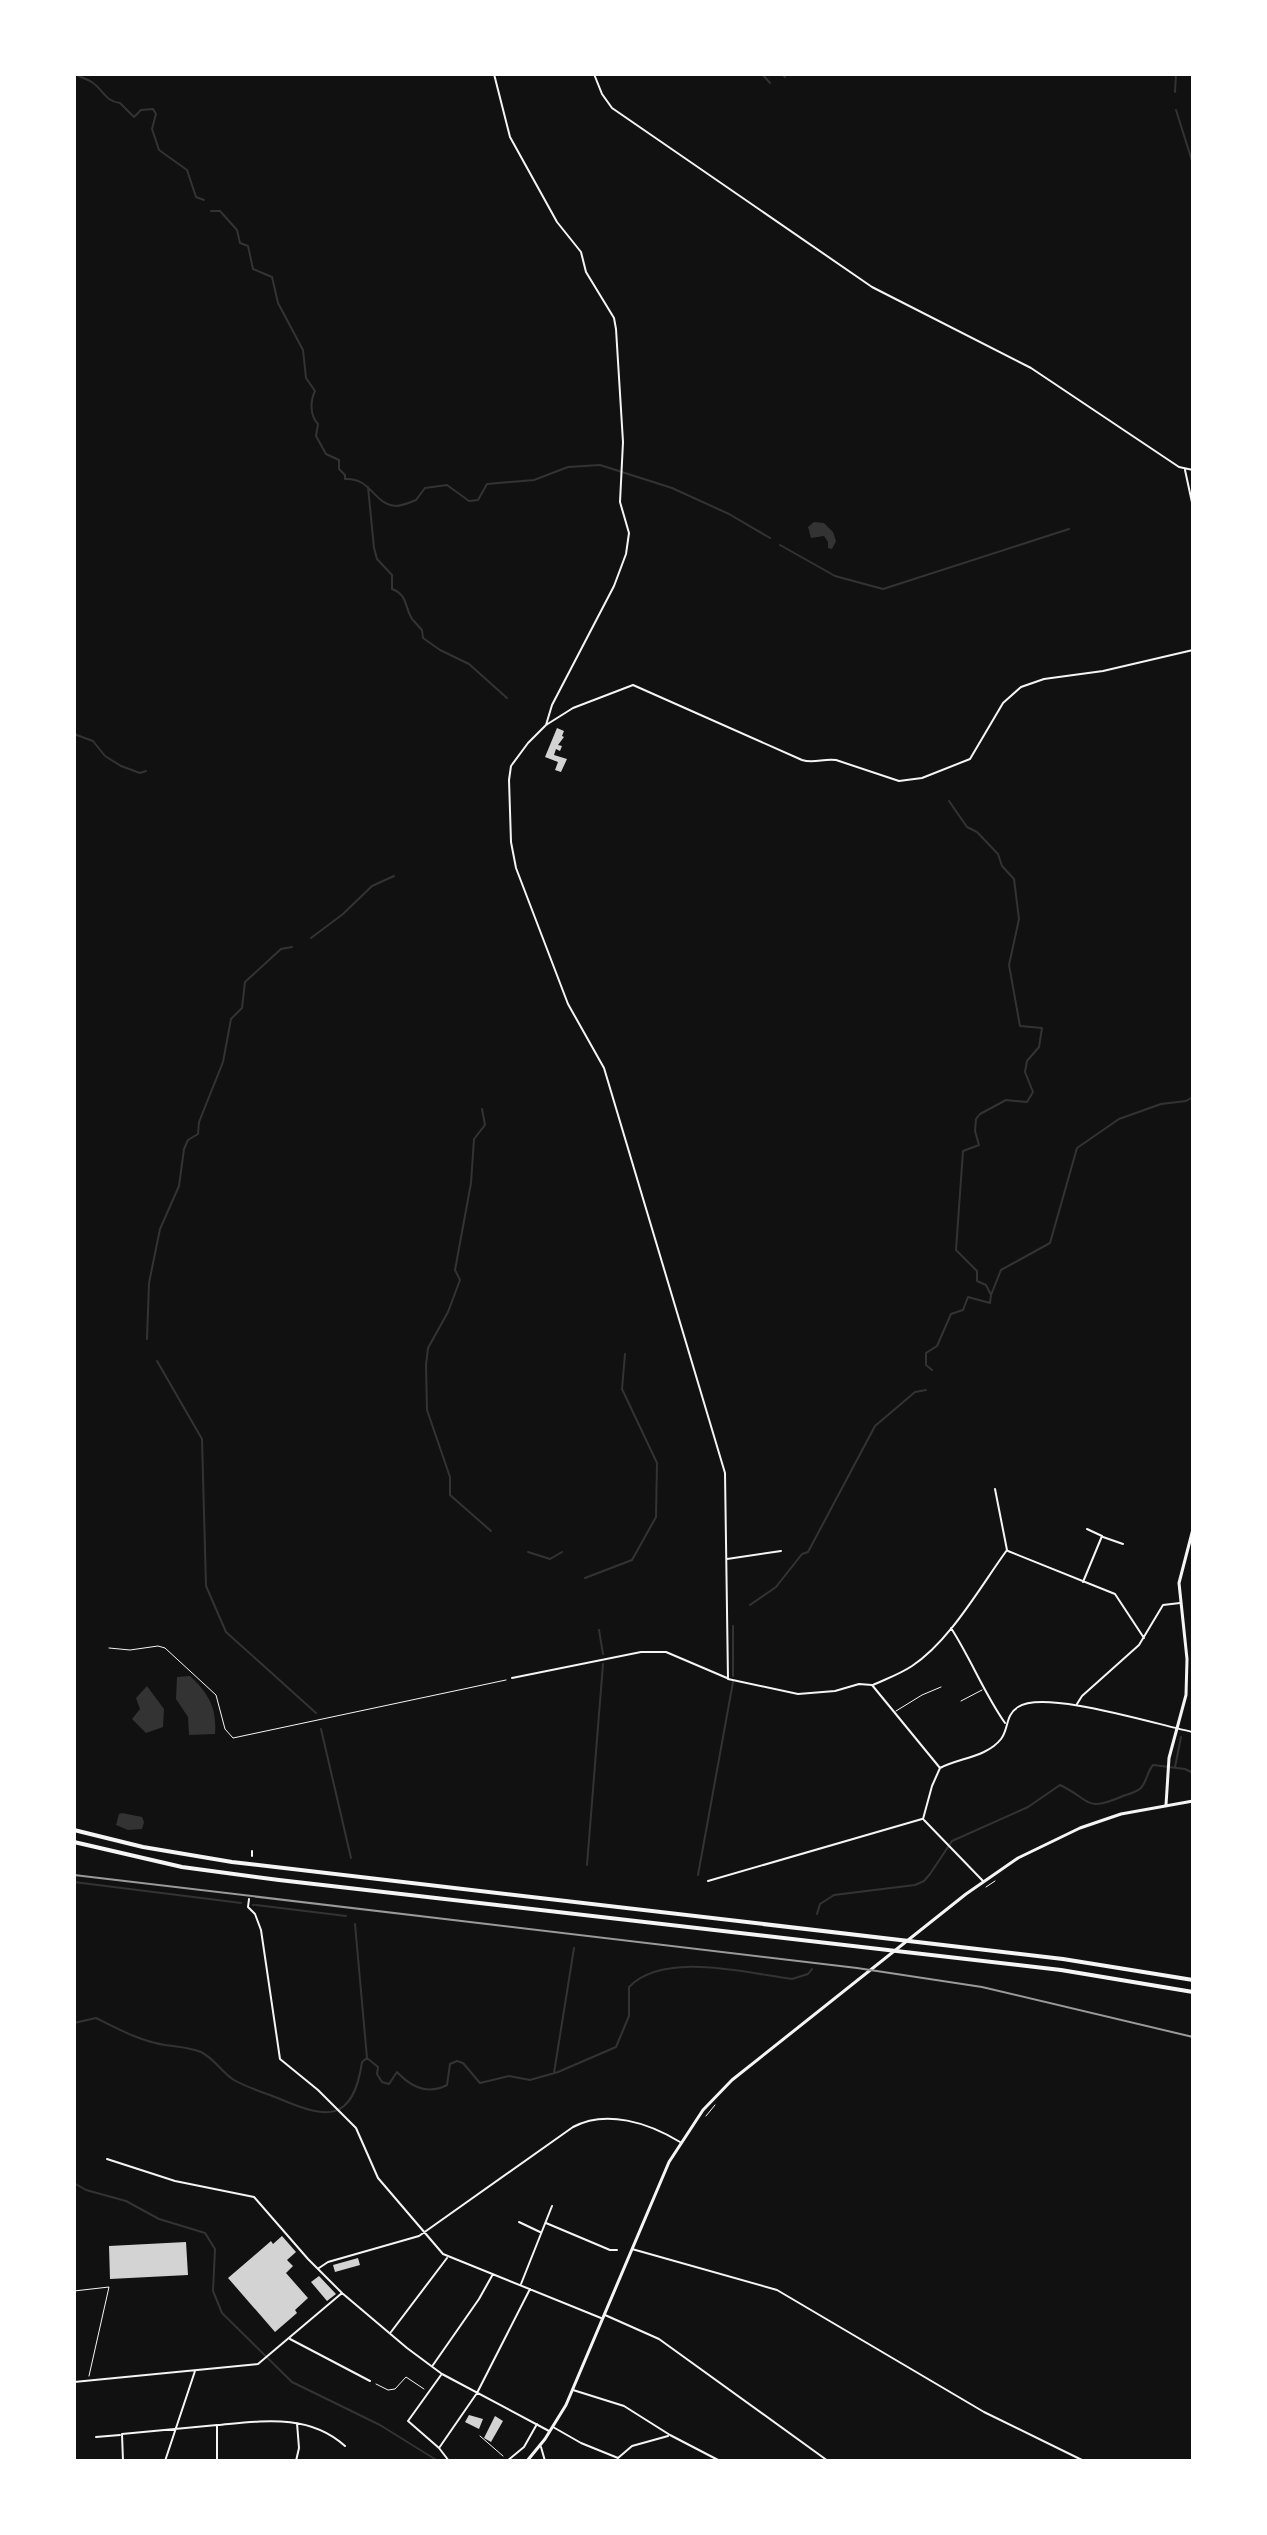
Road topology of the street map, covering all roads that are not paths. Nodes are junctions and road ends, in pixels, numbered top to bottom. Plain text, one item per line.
1 (494, 74) edge
2 (594, 74) edge
3 (1185, 470) junction
4 (1193, 470) edge
5 (1193, 507) edge
6 (1193, 650) edge
7 (546, 725) junction
8 (995, 1489) dead end
9 (1087, 1529) dead end
10 (1193, 1529) edge
11 (1102, 1536) junction
12 (1123, 1544) dead end
13 (1007, 1550) junction
14 (781, 1551) dead end
15 (727, 1559) junction
16 (1083, 1582) junction
17 (1180, 1603) junction
18 (951, 1628) junction
19 (1144, 1638) junction
20 (1187, 1659) junction
21 (1193, 1659) edge
22 (512, 1678) road end
23 (728, 1679) junction
24 (872, 1685) junction
25 (941, 1687) dead end
26 (984, 1689) junction
27 (961, 1701) dead end
28 (1077, 1705) junction
29 (894, 1712) junction
30 (1005, 1724) junction
31 (1177, 1729) junction
32 (1193, 1732) edge
33 (940, 1768) junction
34 (1192, 1801) edge
35 (1166, 1805) junction
36 (923, 1819) junction
37 (74, 1830) edge
38 (74, 1842) edge
39 (252, 1851) dead end
40 (252, 1856) dead end
41 (708, 1881) dead end
42 (983, 1881) junction
43 (249, 1899) dead end
44 (1193, 1980) edge
45 (1193, 1992) edge
46 (680, 2142) junction
47 (107, 2159) dead end
48 (552, 2206) dead end
49 (519, 2222) dead end
50 (545, 2223) junction
51 (424, 2233) junction
52 (541, 2233) junction
53 (631, 2248) junction
54 (617, 2250) dead end
55 (448, 2257) junction
56 (318, 2269) junction
57 (493, 2274) junction
58 (521, 2285) junction
59 (530, 2288) junction
60 (342, 2293) junction
61 (603, 2316) junction
62 (390, 2333) junction
63 (289, 2338) junction
64 (433, 2366) junction
65 (196, 2370) junction
66 (442, 2374) junction
67 (370, 2381) road end
68 (74, 2382) edge
69 (572, 2390) junction
70 (477, 2393) junction
71 (296, 2421) junction
72 (537, 2423) junction
73 (217, 2425) junction
74 (176, 2429) junction
75 (552, 2429) junction
76 (122, 2434) junction
77 (670, 2435) junction
78 (96, 2437) dead end
79 (345, 2446) dead end
80 (540, 2446) junction
81 (439, 2448) junction
82 (617, 2459) edge
83 (123, 2461) edge
84 (165, 2461) edge
85 (217, 2461) edge
86 (296, 2461) edge
87 (449, 2461) edge
88 (507, 2461) edge
89 (527, 2461) edge
90 (545, 2461) edge
91 (720, 2461) edge
92 (828, 2461) edge
93 (1084, 2461) edge

1 - 7 street
2 - 3 street
3 - 4 street
3 - 5 street
6 - 7 street
7 - 15 street
8 - 13 street
9 - 11 street
10 - 17 main road
11 - 12 street
11 - 16 street
13 - 16 street
13 - 18 street
14 - 15 street
15 - 23 street
16 - 19 street
17 - 19 street
17 - 20 main road
18 - 24 street
18 - 26 street
19 - 28 street
20 - 21 street
20 - 31 main road
22 - 23 street
23 - 24 street
24 - 29 street
25 - 29 lane
26 - 27 lane
26 - 30 street
28 - 30 street
28 - 31 street
29 - 33 street
30 - 33 street
31 - 32 street
31 - 35 main road
33 - 36 street
34 - 35 main road
35 - 42 main road
36 - 41 street
36 - 42 street
37 - 44 highway
38 - 45 highway
39 - 40 street
42 - 46 main road
43 - 51 street
46 - 51 street
46 - 53 main road
47 - 56 street
48 - 50 street
49 - 52 street
50 - 52 street
50 - 54 street
51 - 55 street
51 - 56 street
52 - 58 street
53 - 61 main road
53 - 93 street
55 - 57 street
55 - 62 street
56 - 60 street
57 - 58 street
57 - 64 street
58 - 59 street
59 - 61 street
59 - 70 street
60 - 62 street
60 - 63 street
61 - 69 main road
61 - 92 street
62 - 64 street
63 - 65 street
63 - 67 street
64 - 66 street
65 - 68 street
65 - 74 street
66 - 70 street
66 - 81 street
69 - 75 main road
69 - 77 street
70 - 72 street
70 - 81 street
71 - 73 street
71 - 79 street
71 - 86 street
72 - 75 street
72 - 88 street
73 - 74 street
73 - 85 street
74 - 76 street
74 - 84 street
75 - 80 main road
75 - 82 street
76 - 78 street
76 - 83 street
77 - 82 street
77 - 91 street
80 - 89 main road
80 - 90 street
81 - 87 street

